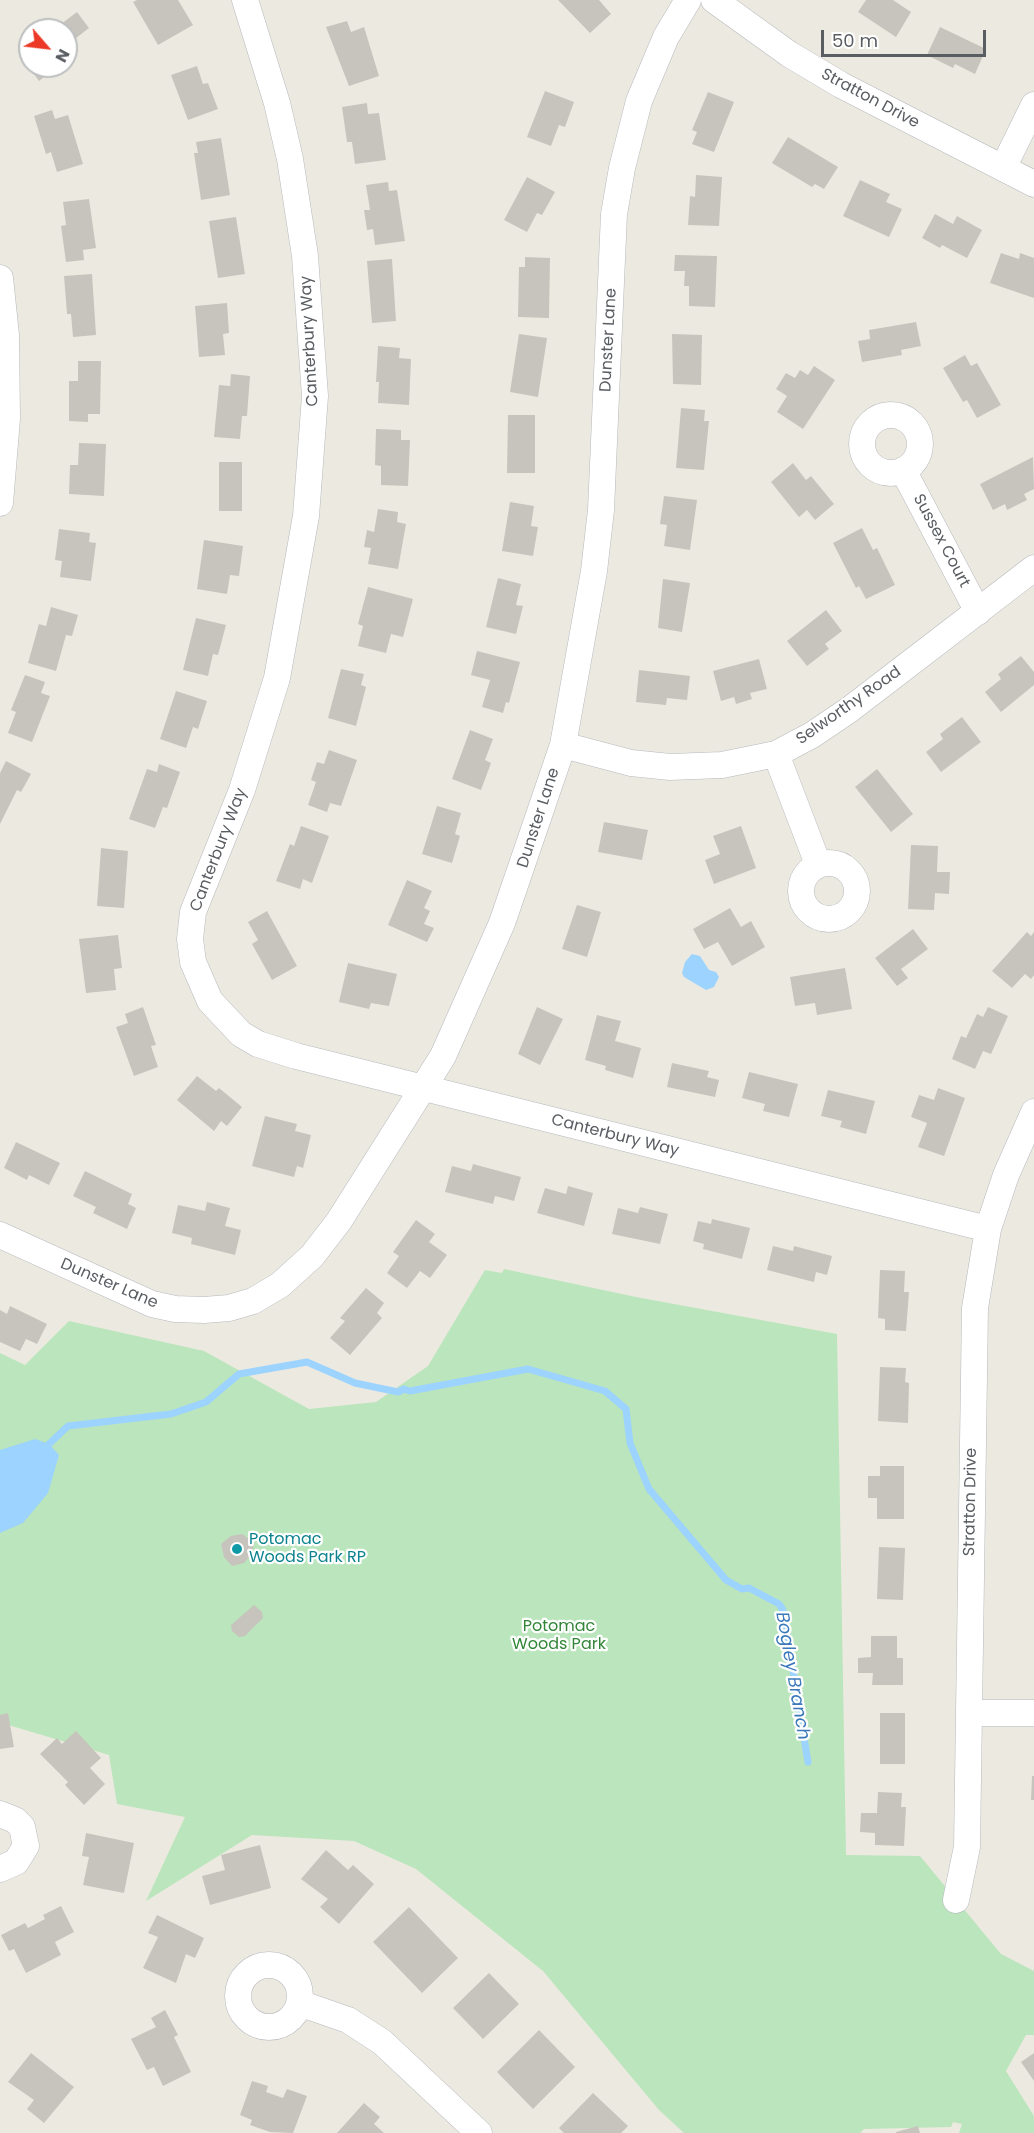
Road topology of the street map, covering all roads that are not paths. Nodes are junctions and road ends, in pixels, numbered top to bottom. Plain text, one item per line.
1 (244, 0) edge
2 (687, 0) edge
3 (714, 0) edge
4 (1034, 105) edge
5 (1003, 168) junction
6 (1034, 184) edge
7 (0, 278) edge
8 (903, 470) dead end
9 (0, 503) edge
10 (1034, 568) edge
11 (978, 612) junction
12 (563, 745) junction
13 (776, 754) junction
14 (818, 864) dead end
15 (422, 1087) junction
16 (1034, 1112) edge
17 (988, 1229) junction
18 (0, 1235) edge
19 (969, 1713) junction
20 (1034, 1713) edge
21 (0, 1814) edge
22 (0, 1869) edge
23 (957, 1900) dead end
24 (299, 2003) dead end
25 (479, 2133) edge

1 - 15 street, Canterbury Way
2 - 12 street, Dunster Lane
3 - 5 street, Stratton Drive
4 - 5 street
5 - 6 street, Stratton Drive
7 - 9 street
8 - 11 street, Sussex Court
10 - 11 street, Selworthy Road
11 - 13 street, Selworthy Road
12 - 13 street, Selworthy Road
12 - 15 street, Dunster Lane
13 - 14 street
15 - 17 street, Canterbury Way
15 - 18 street, Dunster Lane
16 - 17 street, Stratton Drive
17 - 19 street, Stratton Drive
19 - 20 street
19 - 23 street, Stratton Drive
21 - 22 street
24 - 25 street

